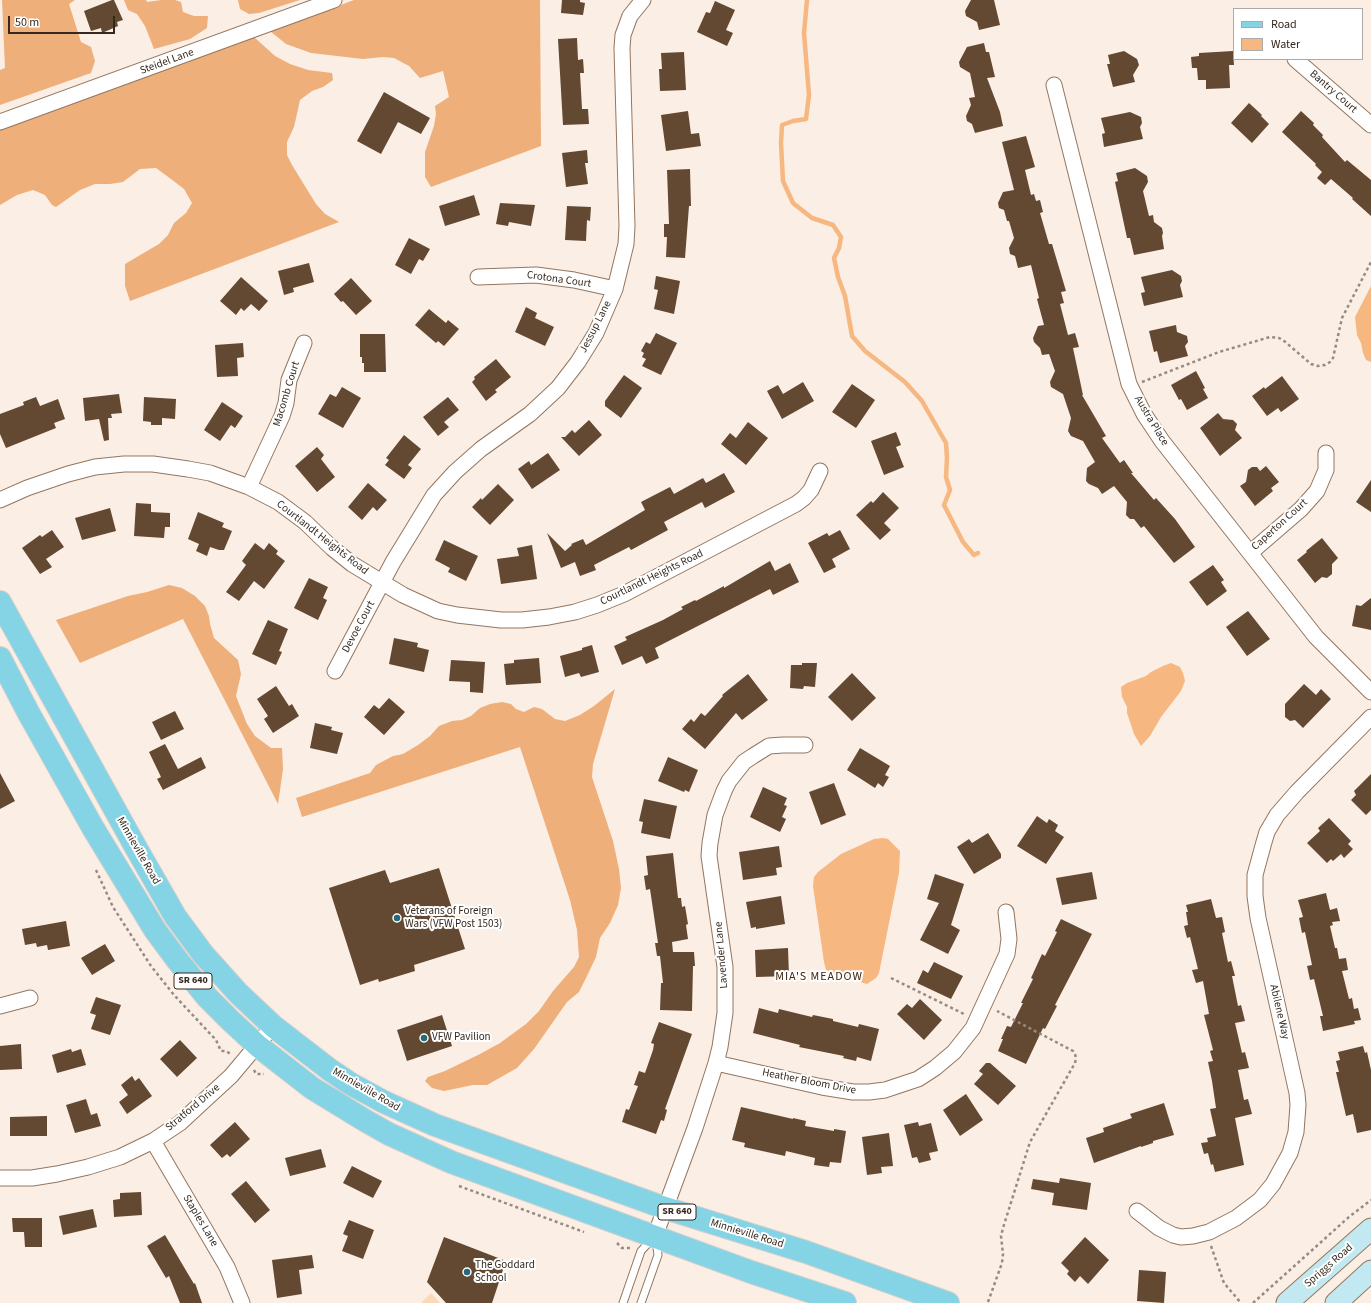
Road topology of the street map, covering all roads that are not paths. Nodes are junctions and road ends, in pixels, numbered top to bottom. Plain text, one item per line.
1 (334, 0) edge
2 (643, 0) edge
3 (1296, 60) edge
4 (1054, 85) dead end
5 (0, 122) edge
6 (1371, 125) edge
7 (478, 277) dead end
8 (615, 289) junction
9 (304, 343) dead end
10 (1326, 453) dead end
11 (820, 471) dead end
12 (249, 487) junction
13 (0, 500) edge
14 (1250, 553) junction
15 (382, 583) junction
16 (0, 602) edge
17 (0, 658) edge
18 (335, 671) dead end
19 (1371, 692) edge
20 (1371, 717) edge
21 (806, 745) dead end
22 (1006, 912) dead end
23 (30, 998) dead end
24 (0, 1006) edge
25 (273, 1026) junction
26 (258, 1046) junction
27 (716, 1063) junction
28 (153, 1141) junction
29 (0, 1178) edge
30 (665, 1208) junction
31 (1137, 1211) dead end
32 (1371, 1229) edge
33 (655, 1236) junction
34 (1371, 1271) edge
35 (242, 1303) edge
36 (623, 1303) edge
37 (641, 1303) edge
38 (845, 1303) edge
39 (948, 1303) edge
40 (1287, 1303) edge
41 (1336, 1303) edge

1 - 5 street, Steidel Lane
2 - 8 street, Jessup Lane
3 - 6 street, Bantry Court
4 - 14 street, Austra Place
7 - 8 street, Crotona Court
8 - 15 street, Jessup Lane
9 - 12 street, Macomb Court
10 - 14 street, Caperton Court
11 - 15 street, Courtlandt Heights Road
12 - 13 street, Courtlandt Heights Road
12 - 15 street, Courtlandt Heights Road
14 - 19 street, Austra Place
15 - 18 street, Devoe Court
16 - 25 main road, Minnieville Road / SR 640
17 - 26 main road, SR 640
20 - 31 street, Abilene Way
21 - 27 street, Lavender Lane
22 - 27 street, Heather Bloom Drive
23 - 24 street
25 - 26 street, Stratford Drive
25 - 30 main road, Minnieville Road / SR 640
26 - 28 street, Stratford Drive
26 - 33 main road, SR 640
27 - 30 street, Lavender Lane
28 - 29 street, Stratford Drive
28 - 35 street, Staples Lane
30 - 33 street, Lavender Lane
30 - 39 main road, Minnieville Road / SR 640
32 - 40 main road, Spriggs Road
33 - 36 lane
33 - 37 lane
33 - 38 main road, SR 640
34 - 41 main road

